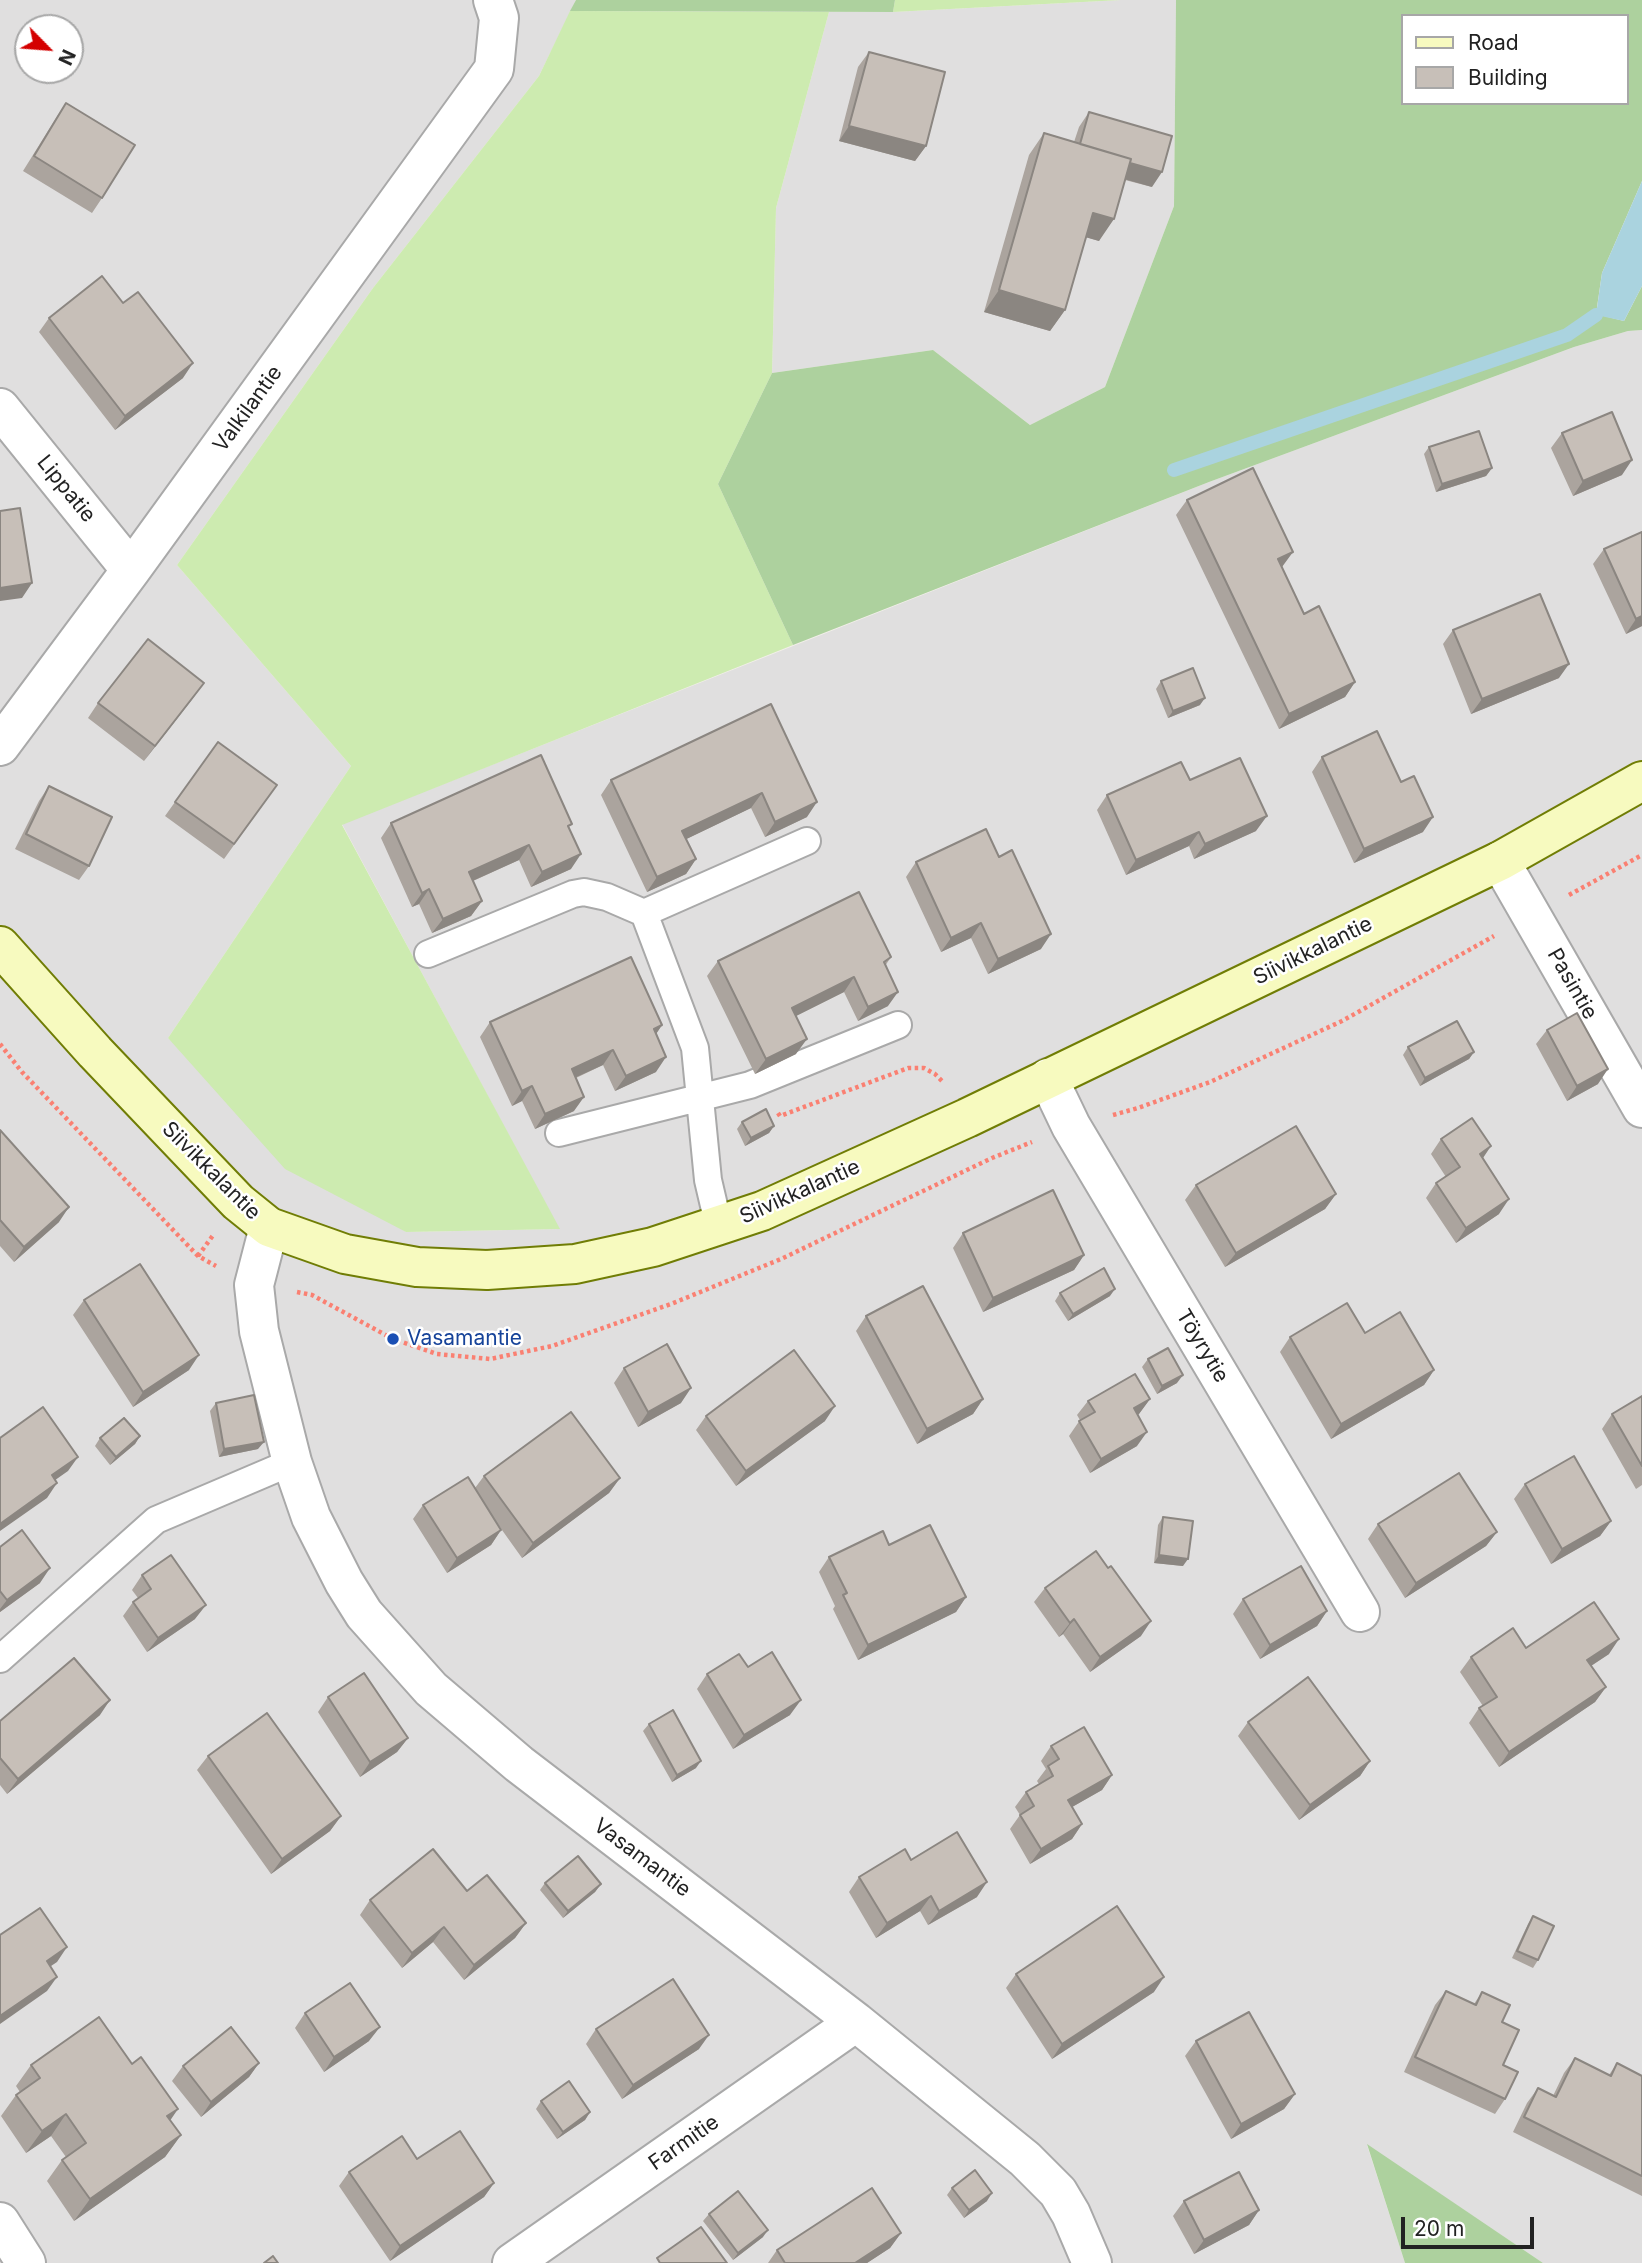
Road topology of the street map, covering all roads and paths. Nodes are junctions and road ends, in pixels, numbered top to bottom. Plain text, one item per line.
1 (493, 0) edge
2 (0, 408) edge
3 (131, 570) junction
4 (0, 746) edge
5 (1642, 781) edge
6 (807, 841) dead end
7 (1500, 861) junction
8 (644, 913) junction
9 (0, 946) edge
10 (428, 954) dead end
11 (898, 1026) dead end
12 (1048, 1079) junction
13 (750, 1085) junction
14 (699, 1098) junction
15 (1642, 1108) edge
16 (967, 1118) junction
17 (559, 1133) dead end
18 (992, 1158) dead end
19 (269, 1227) junction
20 (719, 1227) junction
21 (294, 1291) dead end
22 (293, 1302) dead end
23 (292, 1462) junction
24 (1360, 1612) dead end
25 (0, 1659) edge
26 (856, 2022) junction
27 (0, 2222) edge
28 (26, 2263) edge
29 (512, 2263) edge
30 (1092, 2263) edge

1 - 3 street, Valkilantie
2 - 3 street, Lippatie
3 - 4 street, Valkilantie
5 - 7 main road, Siivikkalantie
6 - 8 lane
7 - 12 main road, Siivikkalantie
7 - 15 street, Pasintie
8 - 10 lane
8 - 14 lane
9 - 19 main road, Siivikkalantie
11 - 13 lane
12 - 16 main road, Siivikkalantie
12 - 24 street, Töyrytie
13 - 14 lane
13 - 16 path
14 - 17 lane
14 - 20 lane
16 - 18 path
16 - 20 main road, Siivikkalantie
19 - 20 main road, Siivikkalantie
19 - 23 street, Vasamantie
21 - 22 path
23 - 25 lane
23 - 26 street, Vasamantie
26 - 29 street, Farmitie
26 - 30 street, Vasamantie
27 - 28 street

